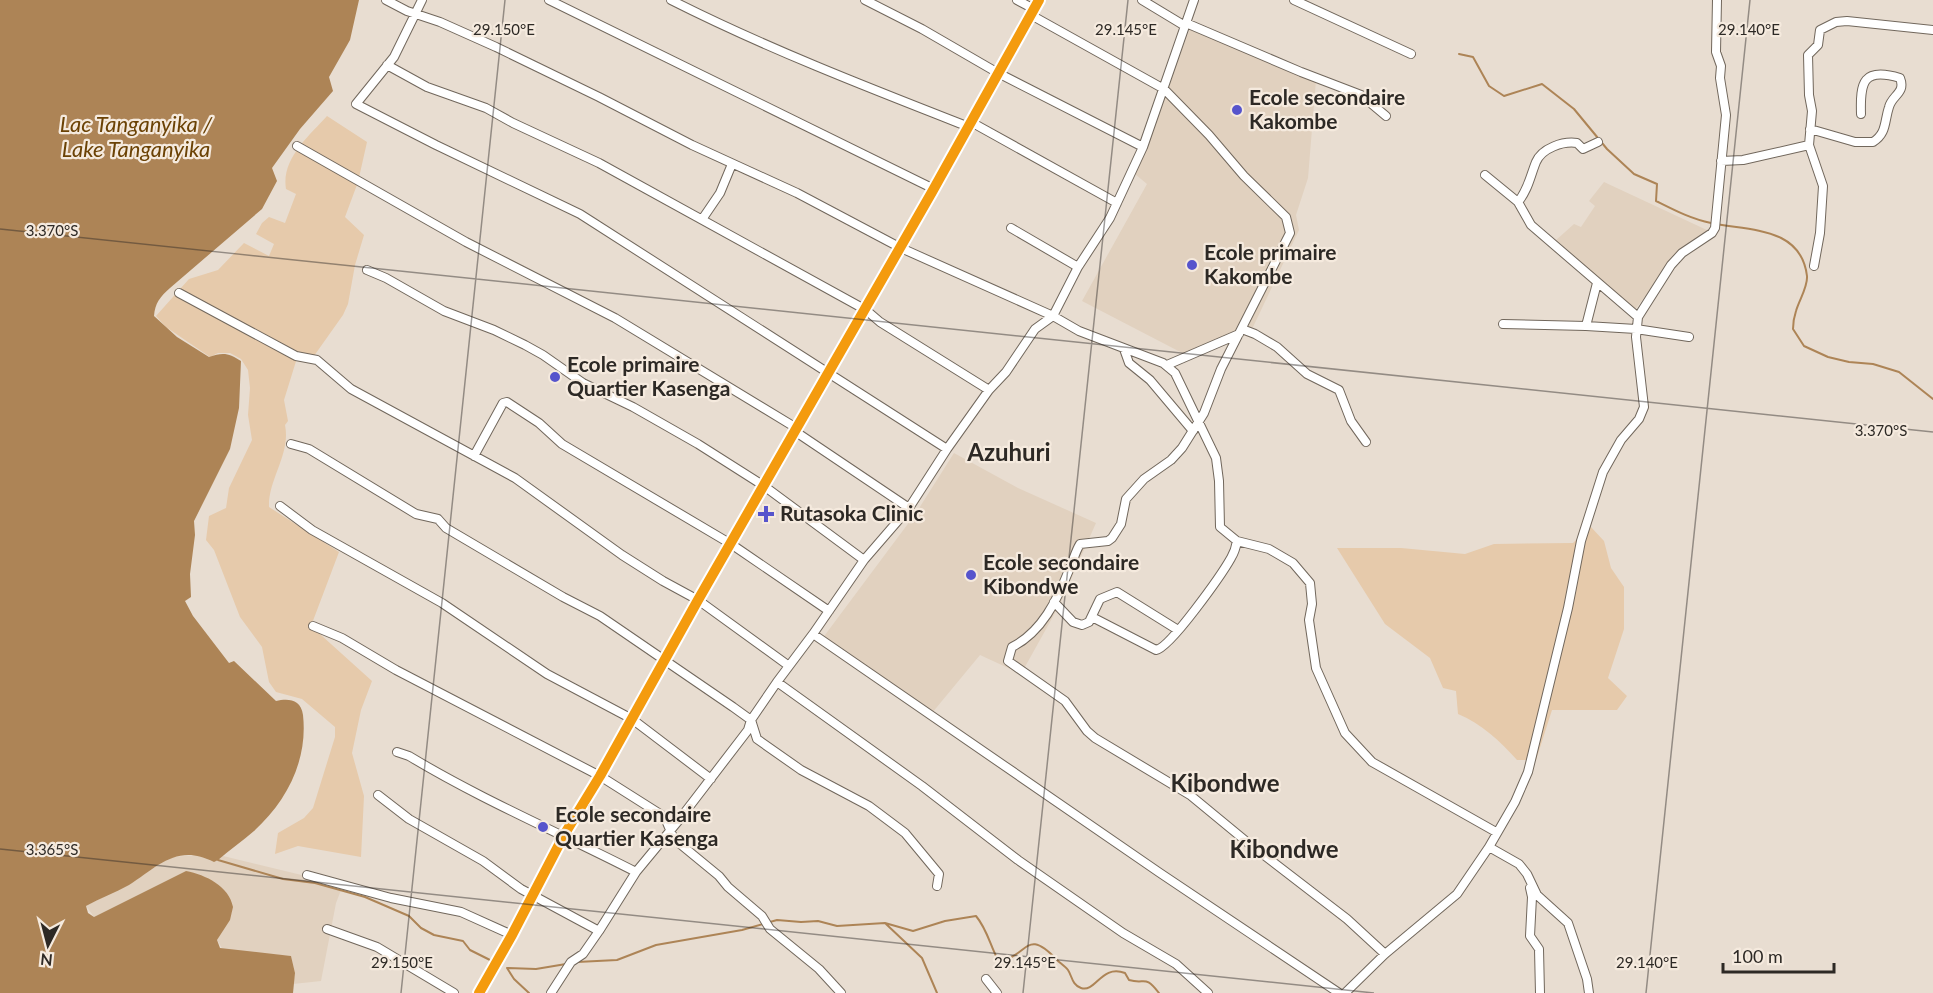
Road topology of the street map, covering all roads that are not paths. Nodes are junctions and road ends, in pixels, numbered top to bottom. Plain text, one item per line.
1 (386, 0) edge
2 (422, 0) edge
3 (549, 0) edge
4 (670, 0) edge
5 (865, 0) edge
6 (1017, 0) edge
7 (1142, 0) edge
8 (1194, 0) edge
9 (1294, 0) edge
10 (1717, 0) edge
11 (1035, 8) edge
12 (416, 14) junction
13 (1186, 24) junction
14 (1933, 30) edge
15 (1411, 54) dead end
16 (387, 65) junction
17 (998, 73) junction
18 (1164, 89) junction
19 (1861, 114) dead end
20 (1386, 116) dead end
21 (970, 124) junction
22 (1810, 129) junction
23 (1598, 142) dead end
24 (1809, 145) junction
25 (297, 146) dead end
26 (1143, 147) junction
27 (1721, 161) junction
28 (732, 164) junction
29 (1485, 175) dead end
30 (934, 189) junction
31 (1518, 202) junction
32 (1117, 203) junction
33 (703, 218) junction
34 (1011, 228) dead end
35 (901, 248) junction
36 (1814, 266) dead end
37 (1078, 267) junction
38 (367, 270) dead end
39 (1597, 283) junction
40 (179, 293) dead end
41 (866, 310) junction
42 (1053, 316) junction
43 (1638, 317) junction
44 (1503, 324) dead end
45 (1586, 326) junction
46 (1636, 329) junction
47 (1240, 331) junction
48 (1689, 337) dead end
49 (1124, 349) junction
50 (1167, 365) junction
51 (830, 373) junction
52 (989, 390) junction
53 (1199, 423) junction
54 (797, 430) junction
55 (1193, 431) junction
56 (1366, 442) dead end
57 (291, 444) dead end
58 (947, 449) junction
59 (474, 456) junction
60 (764, 486) junction
61 (279, 506) dead end
62 (909, 508) junction
63 (1238, 540) junction
64 (730, 544) junction
65 (864, 560) junction
66 (698, 600) junction
67 (1054, 602) junction
68 (829, 611) junction
69 (1092, 617) junction
70 (312, 626) dead end
71 (1178, 630) junction
72 (813, 634) junction
73 (666, 660) junction
74 (789, 666) junction
75 (777, 682) junction
76 (632, 719) junction
77 (751, 720) junction
78 (397, 752) dead end
79 (600, 776) junction
80 (711, 779) junction
81 (378, 795) dead end
82 (671, 829) junction
83 (1496, 832) junction
84 (564, 835) junction
85 (1489, 847) junction
86 (636, 872) junction
87 (1527, 874) junction
88 (307, 875) dead end
89 (937, 886) dead end
90 (533, 895) junction
91 (327, 929) dead end
92 (599, 931) junction
93 (512, 935) junction
94 (1385, 954) junction
95 (986, 979) dead end
96 (454, 993) edge
97 (478, 993) edge
98 (551, 993) edge
99 (842, 993) edge
100 (997, 993) edge
101 (1208, 993) edge
102 (1339, 993) edge
103 (1345, 993) edge
104 (1540, 993) edge
105 (1589, 993) edge

1 - 12 street
2 - 12 street
3 - 30 street
4 - 21 street
5 - 17 street
6 - 11 street
7 - 13 street
8 - 13 street
9 - 15 street
10 - 27 street
11 - 17 highway
11 - 18 street
12 - 16 street
12 - 28 street
13 - 18 street
13 - 20 street
14 - 22 street
16 - 33 street
16 - 51 street
17 - 21 highway
17 - 26 street
18 - 26 street
18 - 47 street
19 - 22 street
21 - 30 highway
21 - 32 street
22 - 24 street
23 - 31 street
24 - 27 street
24 - 36 street
25 - 54 street
26 - 32 street
27 - 43 street
28 - 33 street
28 - 35 street
29 - 31 street
30 - 35 highway
31 - 39 street
32 - 37 street
33 - 41 street
34 - 37 street
35 - 41 highway
35 - 42 street
37 - 42 street
38 - 60 street
39 - 43 street
39 - 45 street
40 - 59 street
41 - 51 highway
41 - 52 street
42 - 49 street
42 - 52 street
43 - 46 street
44 - 45 street
45 - 46 street
46 - 48 street
46 - 83 street
47 - 50 street
47 - 53 street
47 - 56 street
49 - 50 street
49 - 55 street
50 - 53 street
51 - 54 highway
51 - 58 street
52 - 58 street
53 - 55 street
53 - 63 street
54 - 60 highway
54 - 62 street
55 - 67 street
57 - 73 street
58 - 62 street
59 - 64 street
59 - 66 street
60 - 64 highway
60 - 65 street
61 - 76 street
62 - 65 street
63 - 71 street
63 - 83 street
64 - 66 highway
64 - 68 street
65 - 68 street
66 - 73 highway
66 - 74 street
67 - 69 street
67 - 94 street
68 - 72 street
69 - 71 street
69 - 71 street
70 - 79 street
72 - 74 street
72 - 102 street
73 - 76 highway
73 - 77 street
74 - 75 street
75 - 77 street
75 - 101 street
76 - 79 highway
76 - 80 street
77 - 80 street
77 - 89 street
78 - 84 street
79 - 82 street
79 - 84 highway
80 - 82 street
81 - 90 street
82 - 86 street
82 - 99 street
83 - 85 street
84 - 86 street
84 - 90 highway
85 - 87 street
85 - 94 street
86 - 92 street
87 - 104 street
87 - 105 street
88 - 93 street
90 - 92 street
90 - 93 highway
91 - 96 street
92 - 98 street
93 - 97 highway
94 - 103 street
95 - 100 street

